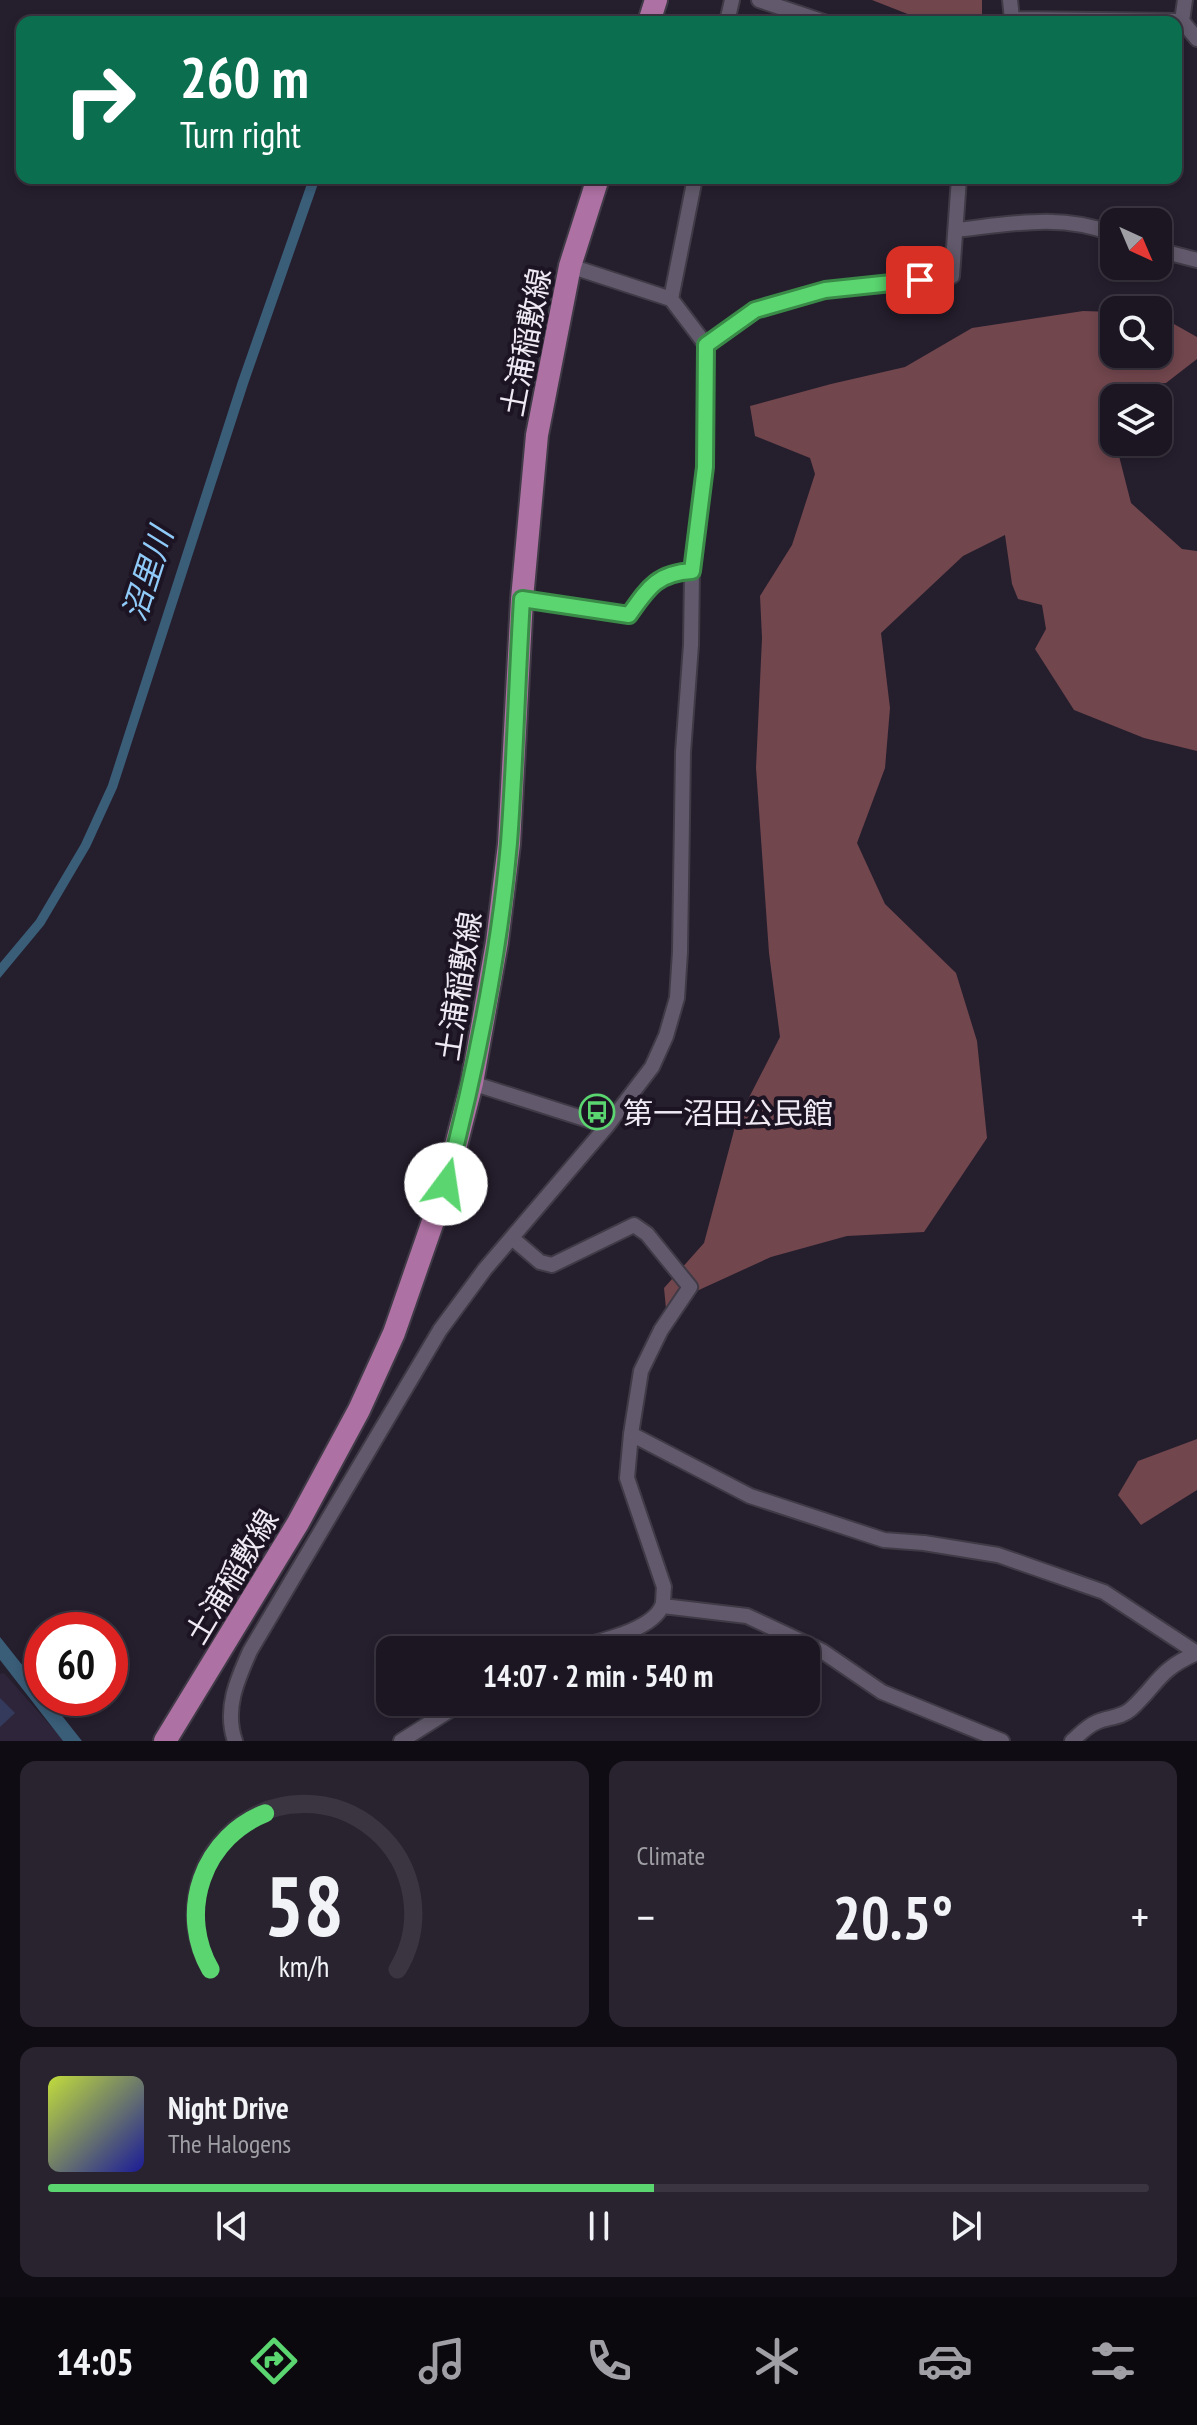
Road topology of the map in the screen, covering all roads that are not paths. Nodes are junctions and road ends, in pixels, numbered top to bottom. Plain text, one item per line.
1 (759, 0) edge
2 (1185, 0) edge
3 (806, 16) edge
4 (1182, 21) joint
5 (1197, 39) edge
6 (596, 184) edge
7 (694, 184) edge
8 (959, 184) edge
9 (1100, 228) edge
10 (956, 230) junction
11 (1172, 254) edge
12 (1197, 260) edge
13 (570, 266) junction
14 (671, 299) junction
15 (706, 345) junction
16 (692, 571) junction
17 (522, 599) junction
18 (472, 1083) junction
19 (607, 1126) junction
20 (512, 1238) junction
21 (631, 1434) junction
22 (663, 1606) junction
23 (614, 1636) edge
24 (441, 1716) edge
25 (165, 1741) edge
26 (235, 1741) edge
27 (401, 1741) edge
28 (1002, 1741) edge
29 (1072, 1741) edge

1 - 3 street
2 - 4 street
4 - 5 street
6 - 13 main road, 土浦稲敷線
7 - 14 street
8 - 10 street
9 - 10 street
10 - 15 street
11 - 12 street
13 - 14 street
13 - 17 main road, 土浦稲敷線
14 - 15 street
15 - 16 street
16 - 17 street
16 - 19 street
17 - 18 main road, 土浦稲敷線
18 - 19 street
18 - 25 main road, 土浦稲敷線
19 - 20 street
20 - 21 street
20 - 26 street
21 - 22 street
21 - 29 street
22 - 23 street
22 - 28 street
24 - 27 street

